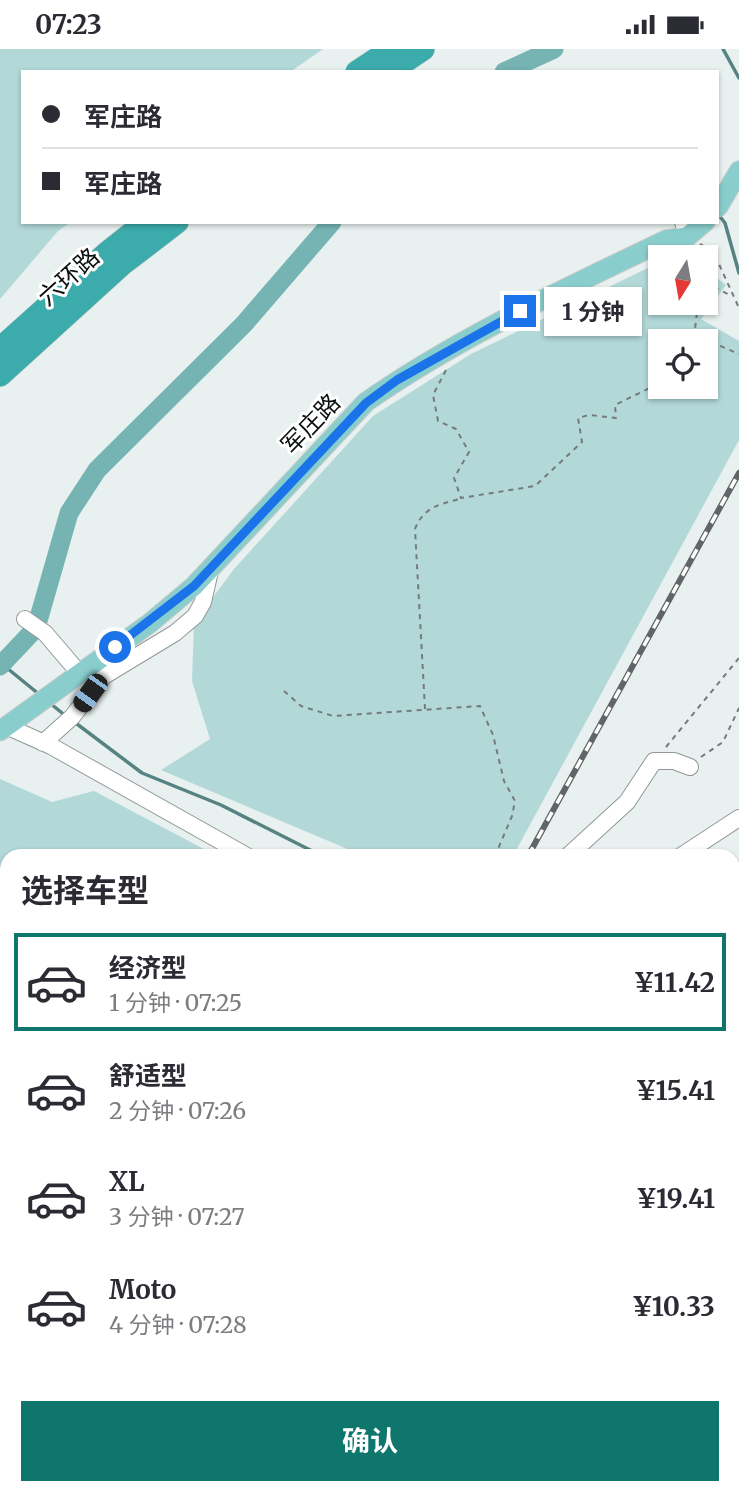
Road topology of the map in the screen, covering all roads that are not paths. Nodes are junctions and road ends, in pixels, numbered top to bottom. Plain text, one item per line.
1 (391, 49) edge
2 (423, 49) edge
3 (360, 70) edge
4 (392, 70) edge
5 (739, 171) edge
6 (721, 203) edge
7 (143, 224) edge
8 (174, 224) edge
9 (694, 227) edge
10 (0, 349) edge
11 (0, 375) edge
12 (211, 567) junction
13 (24, 619) dead end
14 (80, 674) junction
15 (3, 728) edge
16 (43, 743) junction
17 (690, 767) road end
18 (739, 818) edge
19 (234, 849) edge
20 (576, 849) edge
21 (692, 849) edge

1 - 3 highway
2 - 4 highway
5 - 6 main road
7 - 10 highway, 六环路
8 - 11 highway, 六环路
9 - 12 main road, 军庄路
12 - 14 main road, 军庄路
12 - 16 street
13 - 14 street
14 - 15 main road, 军庄路
15 - 16 street
16 - 19 street
17 - 20 street
18 - 21 street

